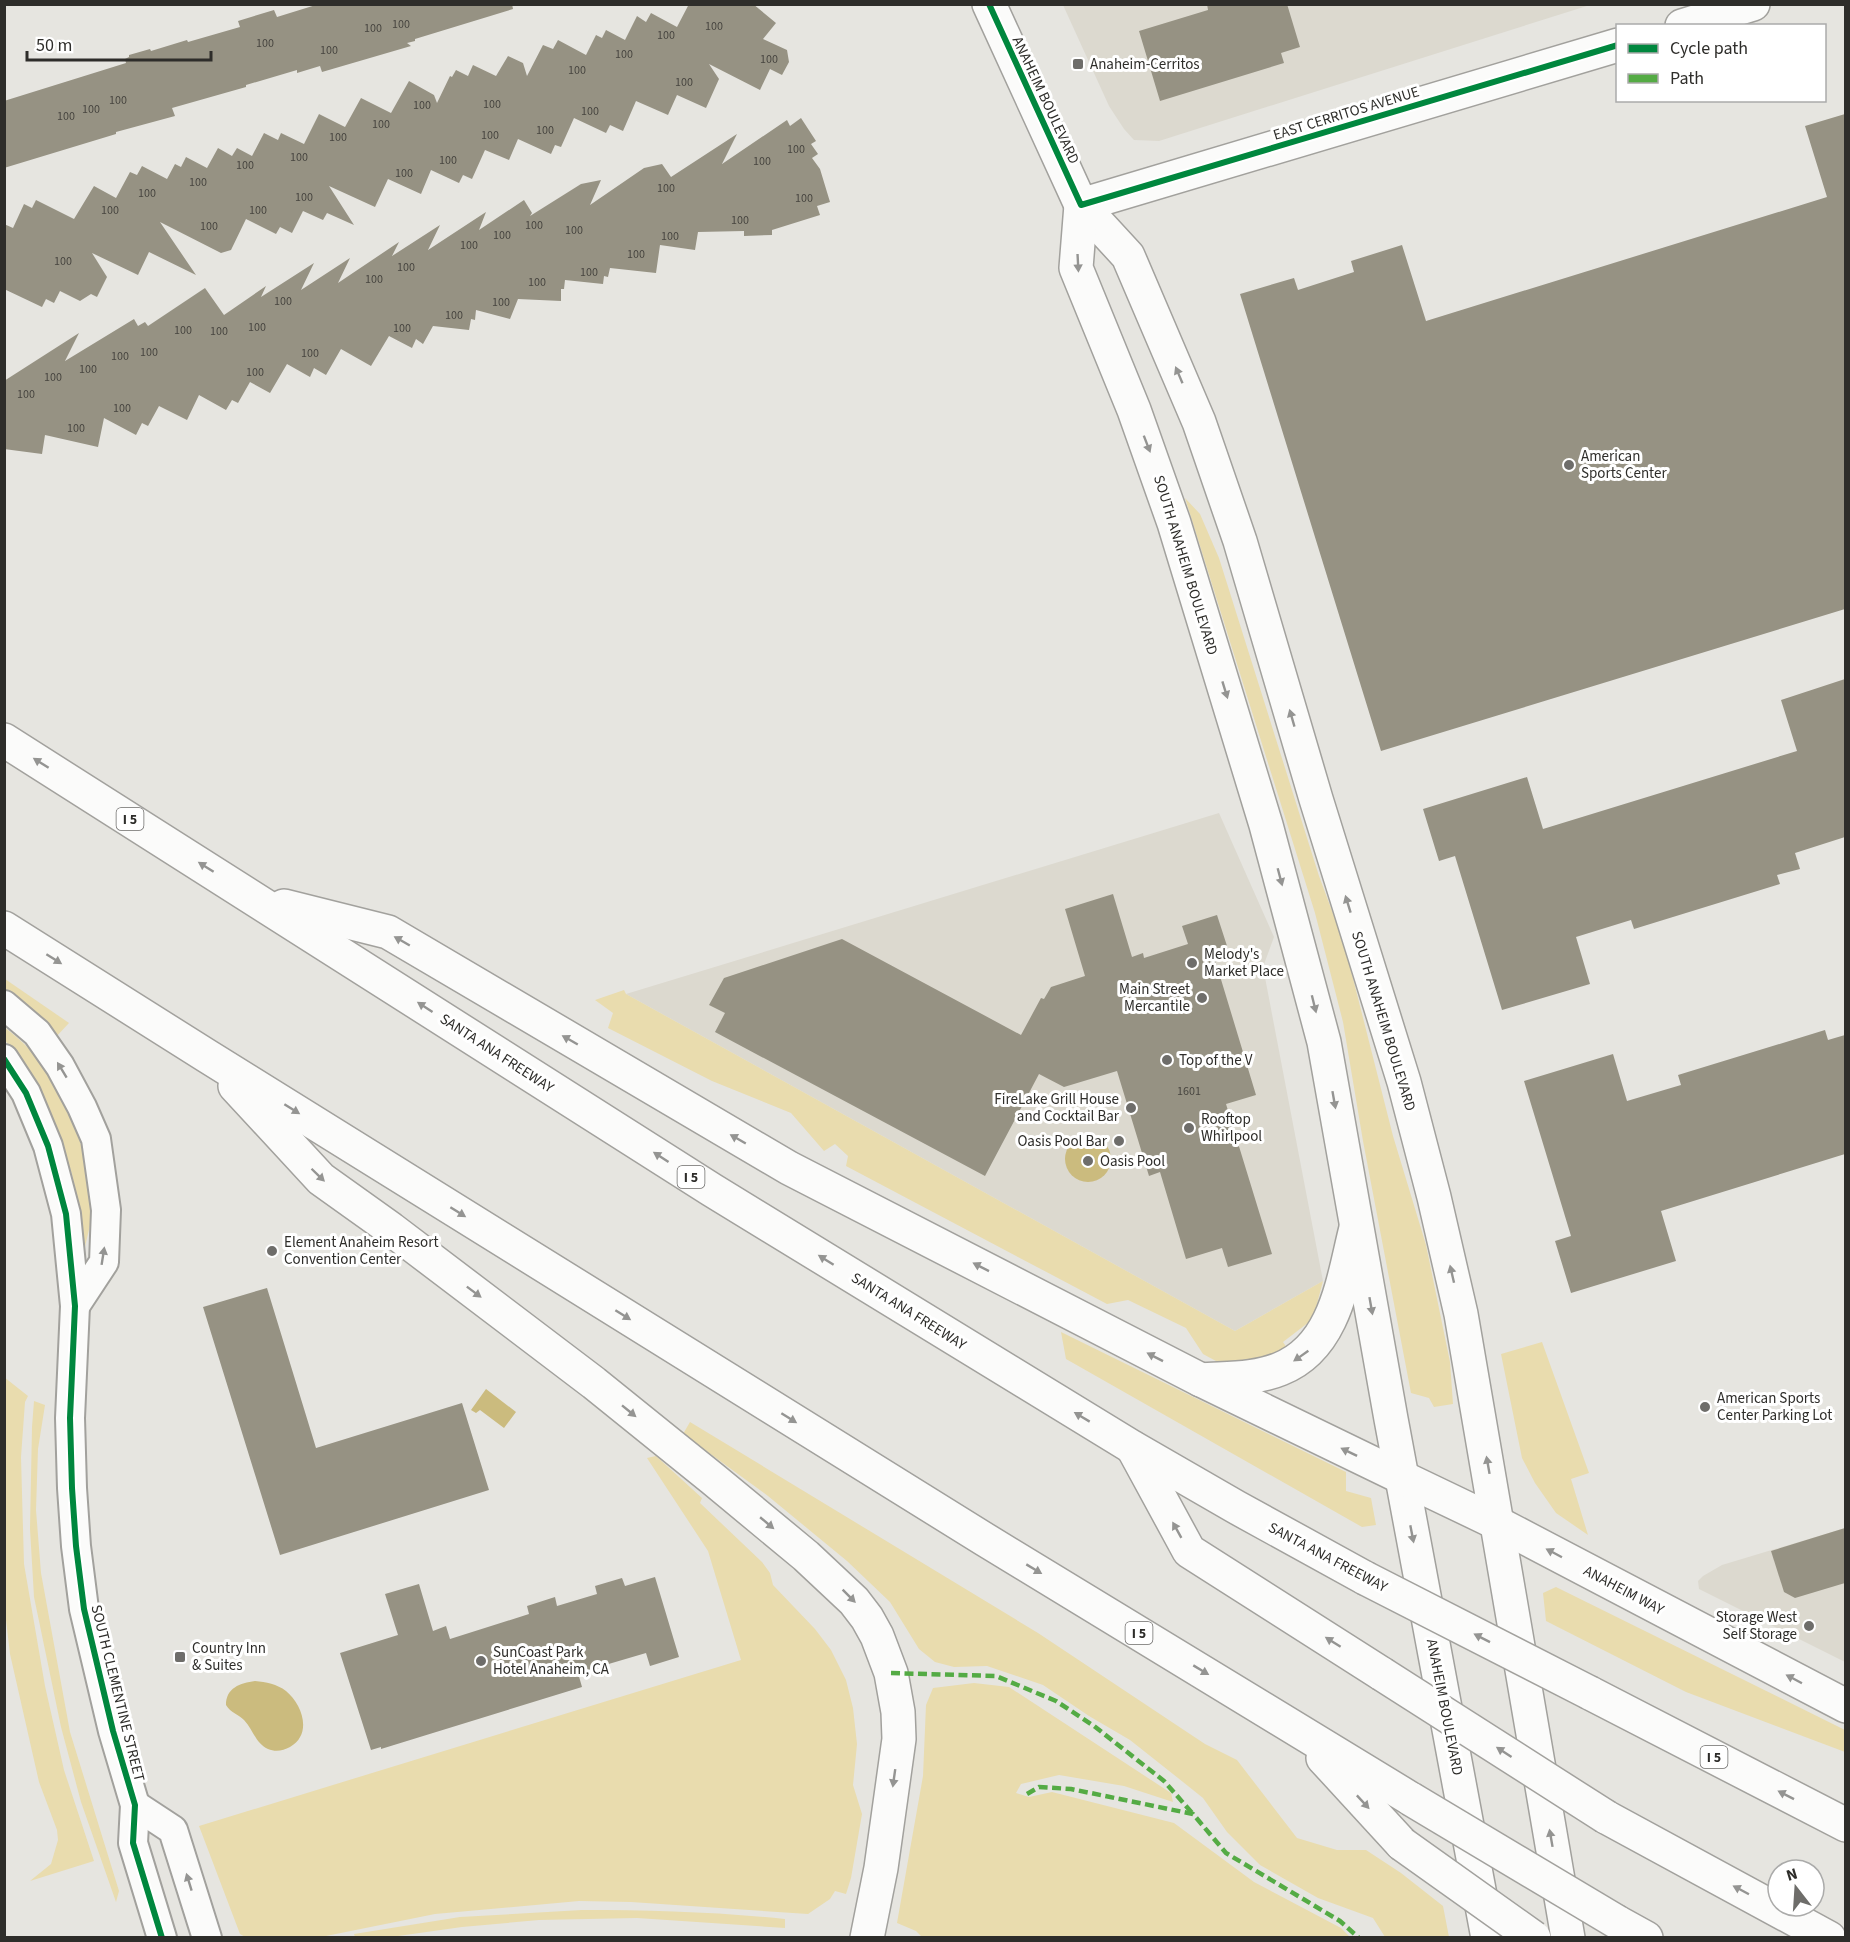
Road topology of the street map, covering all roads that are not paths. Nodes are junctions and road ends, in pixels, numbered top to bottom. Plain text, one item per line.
1 (989, 4) edge
2 (1753, 4) edge
3 (1688, 24) edge
4 (1616, 45) edge
5 (1082, 205) junction
6 (1235, 527) joint
7 (4, 740) edge
8 (255, 898) junction
9 (4, 928) edge
10 (4, 1005) edge
11 (207, 1056) junction
12 (4, 1059) edge
13 (1356, 1228) junction
14 (75, 1306) junction
15 (1201, 1380) junction
16 (1132, 1447) junction
17 (1401, 1477) junction
18 (1497, 1523) junction
19 (1845, 1706) edge
20 (1295, 1728) junction
21 (135, 1805) junction
22 (1843, 1823) edge
23 (162, 1938) edge
24 (207, 1938) edge
25 (867, 1938) edge
26 (1488, 1938) edge
27 (1534, 1938) edge
28 (1568, 1938) edge
29 (1646, 1938) edge
30 (1829, 1938) edge

1 - 5 main road, ANAHEIM BOULEVARD
2 - 3 main road
4 - 5 main road, EAST CERRITOS AVENUE
6 -> 5 main road, ANAHEIM BOULEVARD
5 -> 13 main road, SOUTH ANAHEIM BOULEVARD
18 -> 6 main road, SOUTH ANAHEIM BOULEVARD
8 -> 7 main road, SANTA ANA FREEWAY / I 5
15 -> 8 main road, ANAHEIM WAY
16 -> 8 main road, SANTA ANA FREEWAY / I 5
9 -> 11 main road, I 5
14 -> 10 street
11 -> 20 main road, I 5
11 -> 25 main road
12 - 14 street, SOUTH CLEMENTINE STREET
13 -> 15 main road
13 -> 17 main road
14 - 21 street, SOUTH CLEMENTINE STREET
17 -> 15 main road, ANAHEIM WAY
22 -> 16 main road, SANTA ANA FREEWAY / I 5, bridge
30 -> 16 main road, bridge
17 - 18 main road, ANAHEIM WAY
17 -> 26 main road, ANAHEIM BOULEVARD
19 -> 18 main road, ANAHEIM WAY
28 -> 18 main road
20 -> 27 main road, bridge
20 - 29 main road, I 5, bridge
21 - 23 street, SOUTH CLEMENTINE STREET
24 -> 21 street

